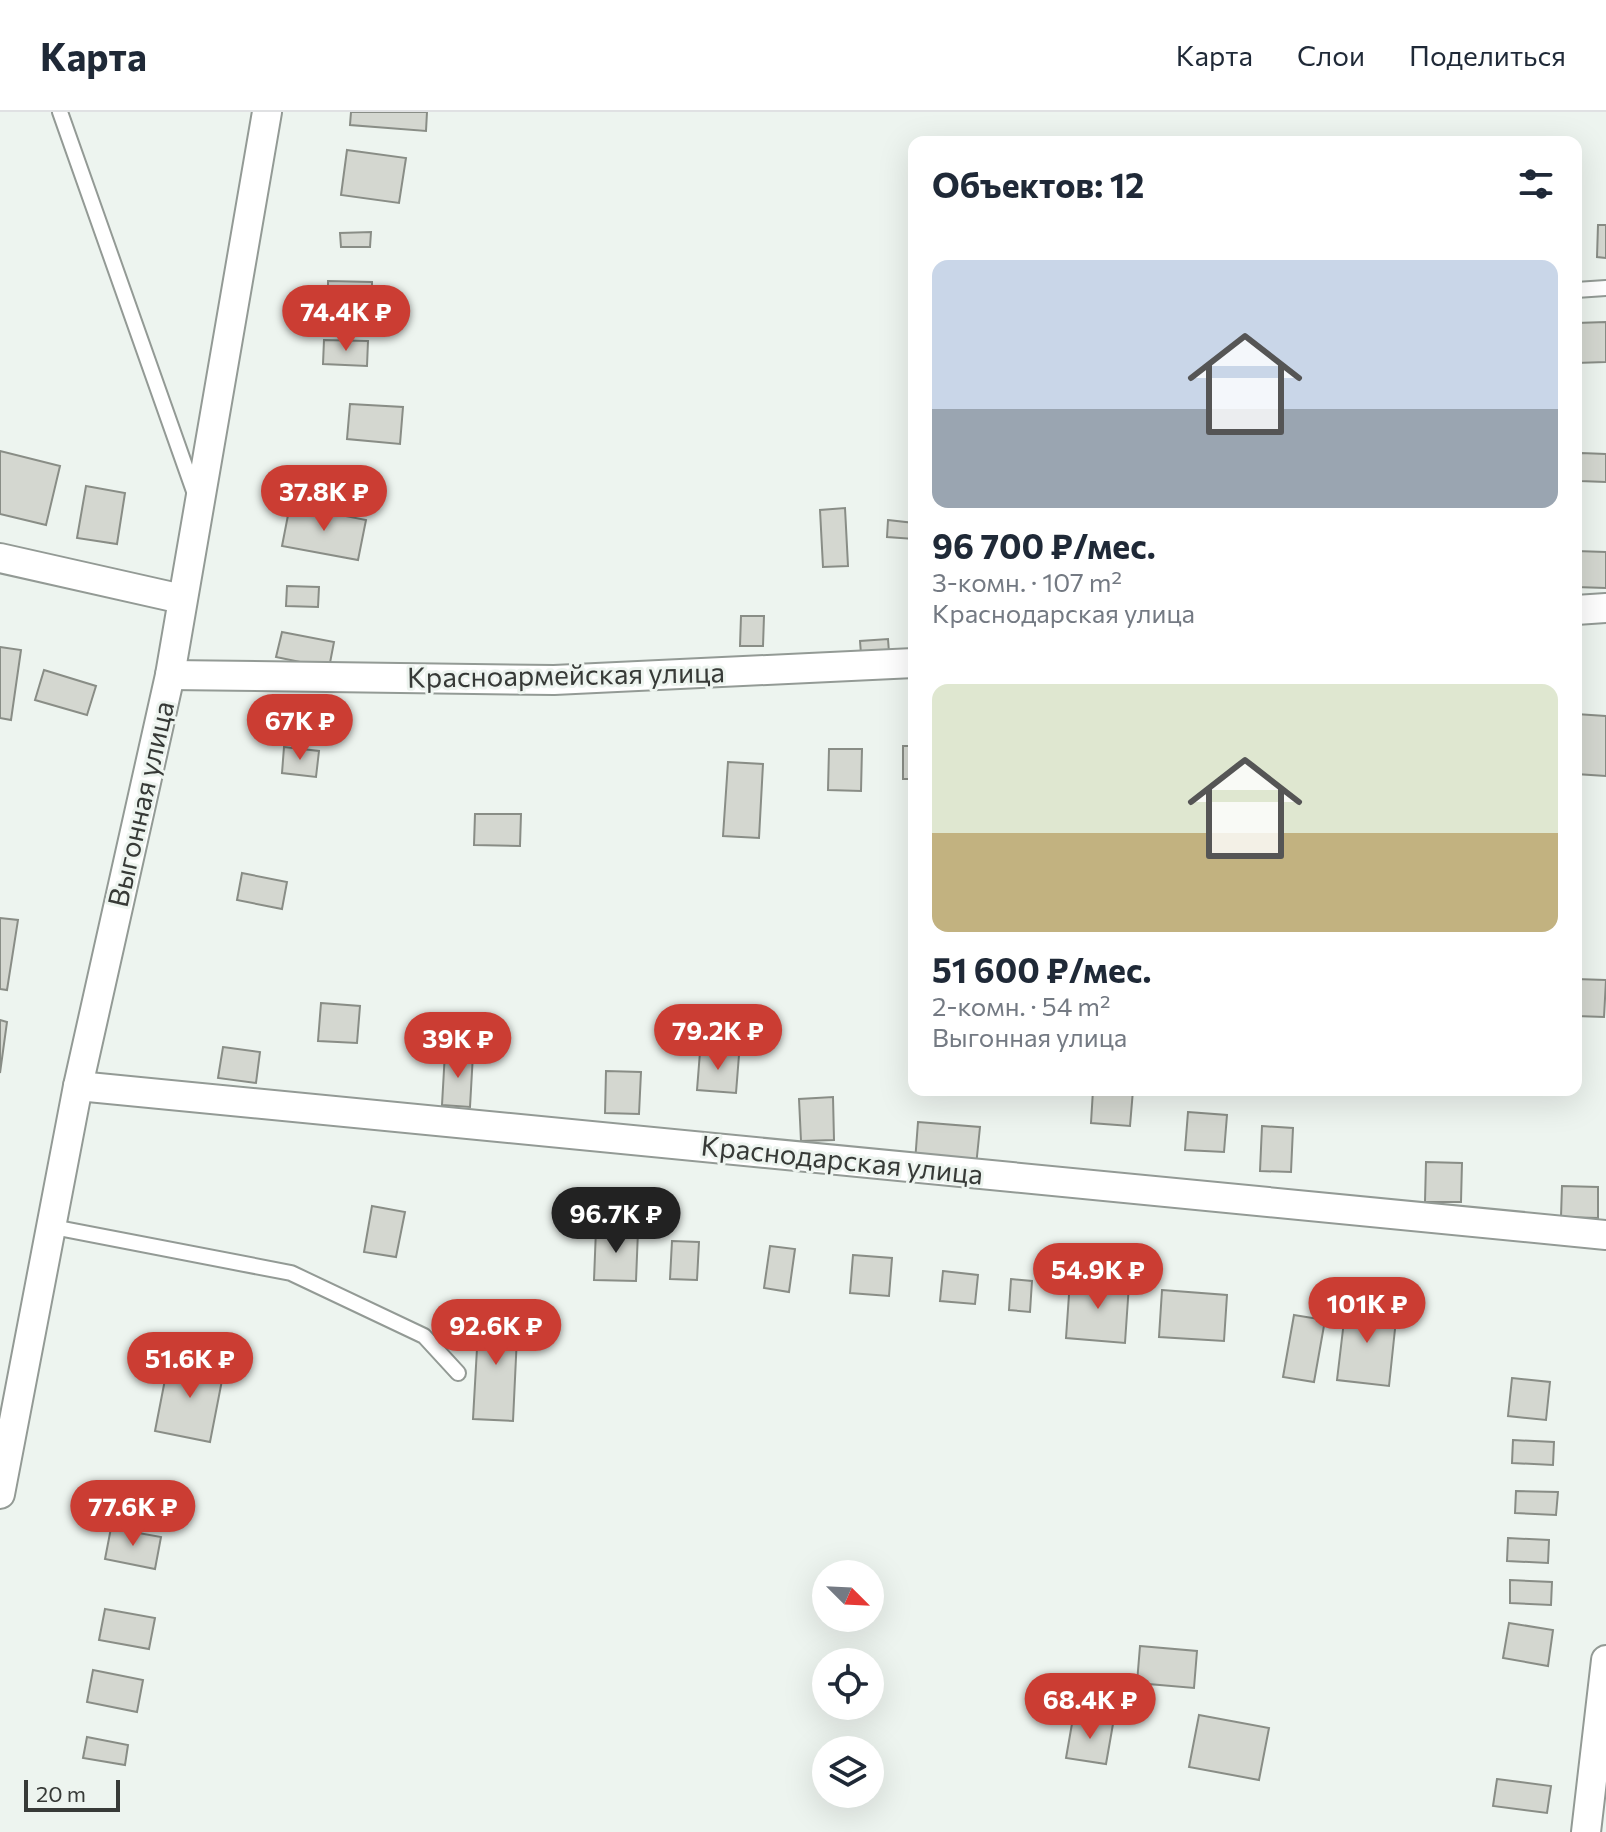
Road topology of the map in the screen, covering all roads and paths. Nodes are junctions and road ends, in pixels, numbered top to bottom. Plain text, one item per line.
1 (60, 112) edge
2 (267, 112) edge
3 (1606, 288) edge
4 (1582, 290) edge
5 (198, 505) junction
6 (0, 558) edge
7 (182, 599) junction
8 (1606, 608) edge
9 (1582, 610) edge
10 (908, 663) edge
11 (170, 675) junction
12 (78, 1086) junction
13 (53, 1227) junction
14 (1606, 1235) edge
15 (458, 1373) dead end
16 (0, 1494) edge
17 (1606, 1660) edge
18 (1586, 1832) edge

1 - 5 lane
2 - 5 street, Выгонная улица
3 - 4 lane
5 - 7 street, Выгонная улица
6 - 7 street
7 - 11 street, Выгонная улица
8 - 9 street
10 - 11 street, Красноармейская улица
11 - 12 street, Выгонная улица
12 - 13 street, Выгонная улица
12 - 14 street, Краснодарская улица
13 - 15 lane
13 - 16 street, Выгонная улица
17 - 18 street

